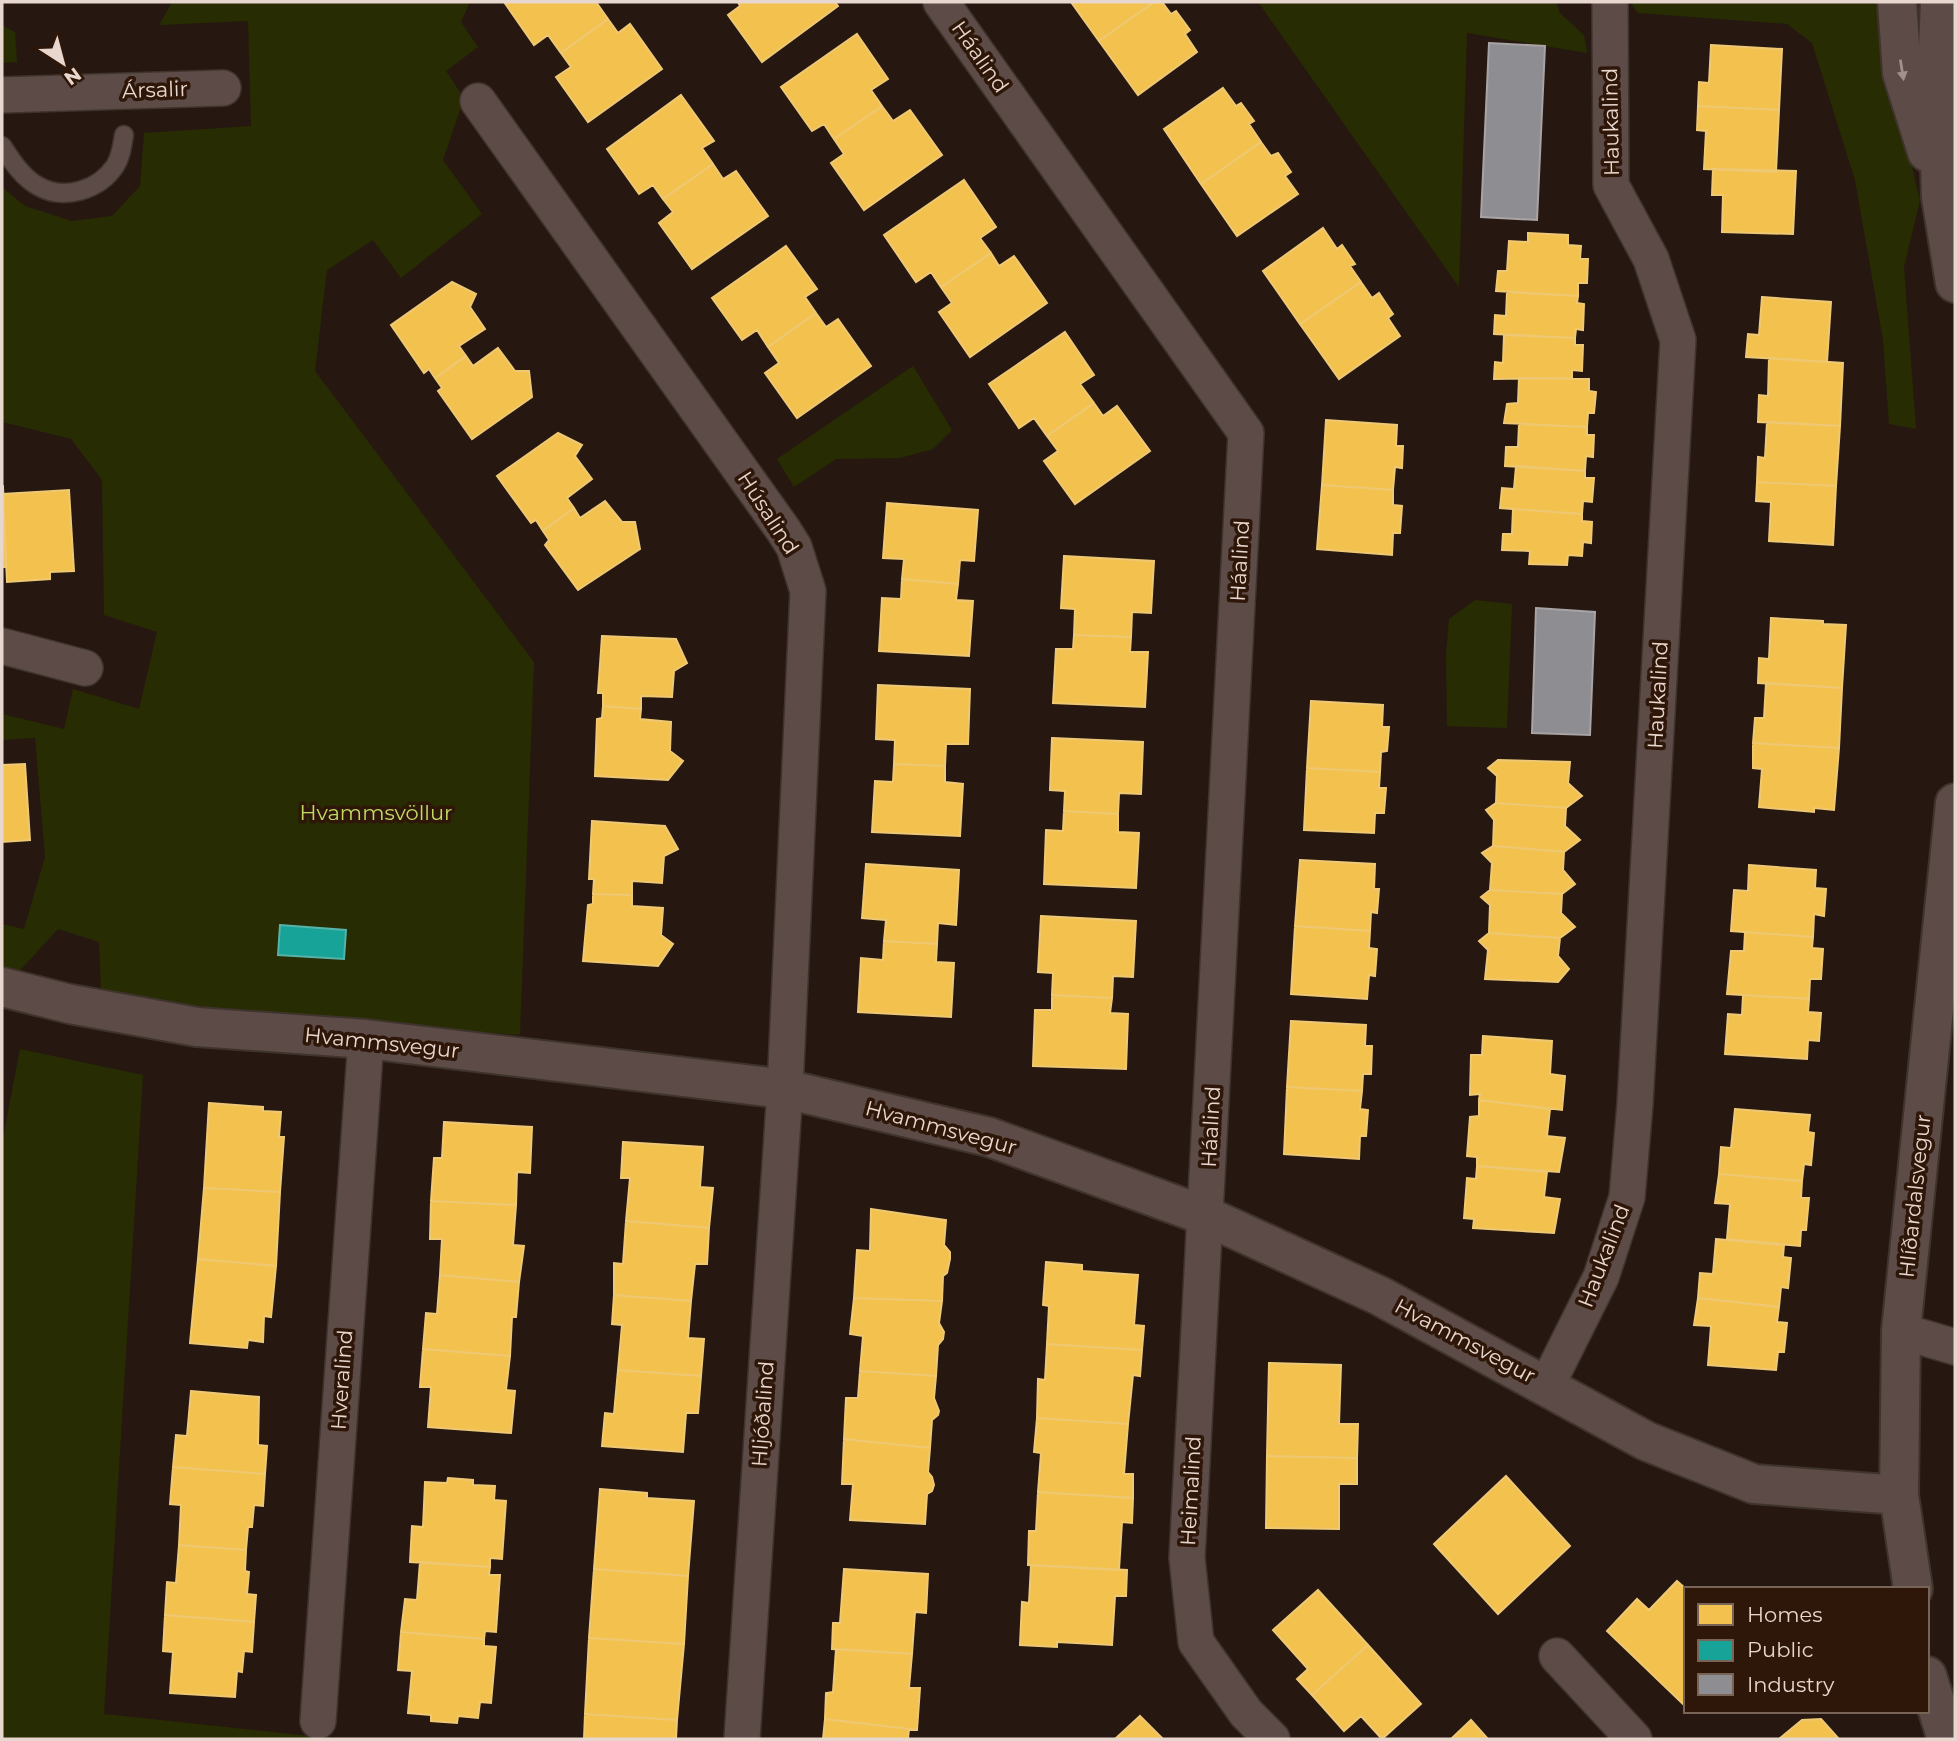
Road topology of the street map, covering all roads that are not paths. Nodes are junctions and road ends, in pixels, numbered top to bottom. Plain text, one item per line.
1 (941, 2) edge
2 (1609, 2) edge
3 (1897, 2) edge
4 (1940, 2) edge
5 (223, 88) dead end
6 (2, 94) edge
7 (478, 101) dead end
8 (124, 135) dead end
9 (2, 146) edge
10 (1941, 197) junction
11 (1955, 283) edge
12 (2, 646) edge
13 (85, 668) dead end
14 (1955, 803) edge
15 (2, 987) edge
16 (366, 1040) junction
17 (785, 1089) junction
18 (1206, 1216) junction
19 (1901, 1331) junction
20 (1955, 1347) edge
21 (1547, 1385) junction
22 (1899, 1496) junction
23 (1913, 1587) edge
24 (1557, 1656) dead end
25 (1929, 1682) edge
26 (318, 1721) dead end
27 (742, 1739) edge
28 (1272, 1739) edge
29 (1634, 1739) edge
30 (1947, 1739) edge

1 - 18 street, Háalind
2 - 21 street, Haukalind
3 -> 10 street
4 - 10 street
5 - 6 street, Ársalir
7 - 17 street, Húsalind
8 - 9 lane
10 - 11 street
12 - 13 street
14 - 19 street, Hlíðardalsvegur
15 - 16 street, Hvammsvegur
16 - 17 street, Hvammsvegur
16 - 26 street, Hveralind
17 - 18 street, Hvammsvegur
17 - 27 street, Hljóðalind
18 - 21 street, Hvammsvegur
18 - 28 street, Heimalind
19 - 20 street
19 - 22 street, Hlíðardalsvegur
21 - 22 street, Hvammsvegur
22 - 23 street, Hlíðardalsvegur
24 - 29 street
25 - 30 street

